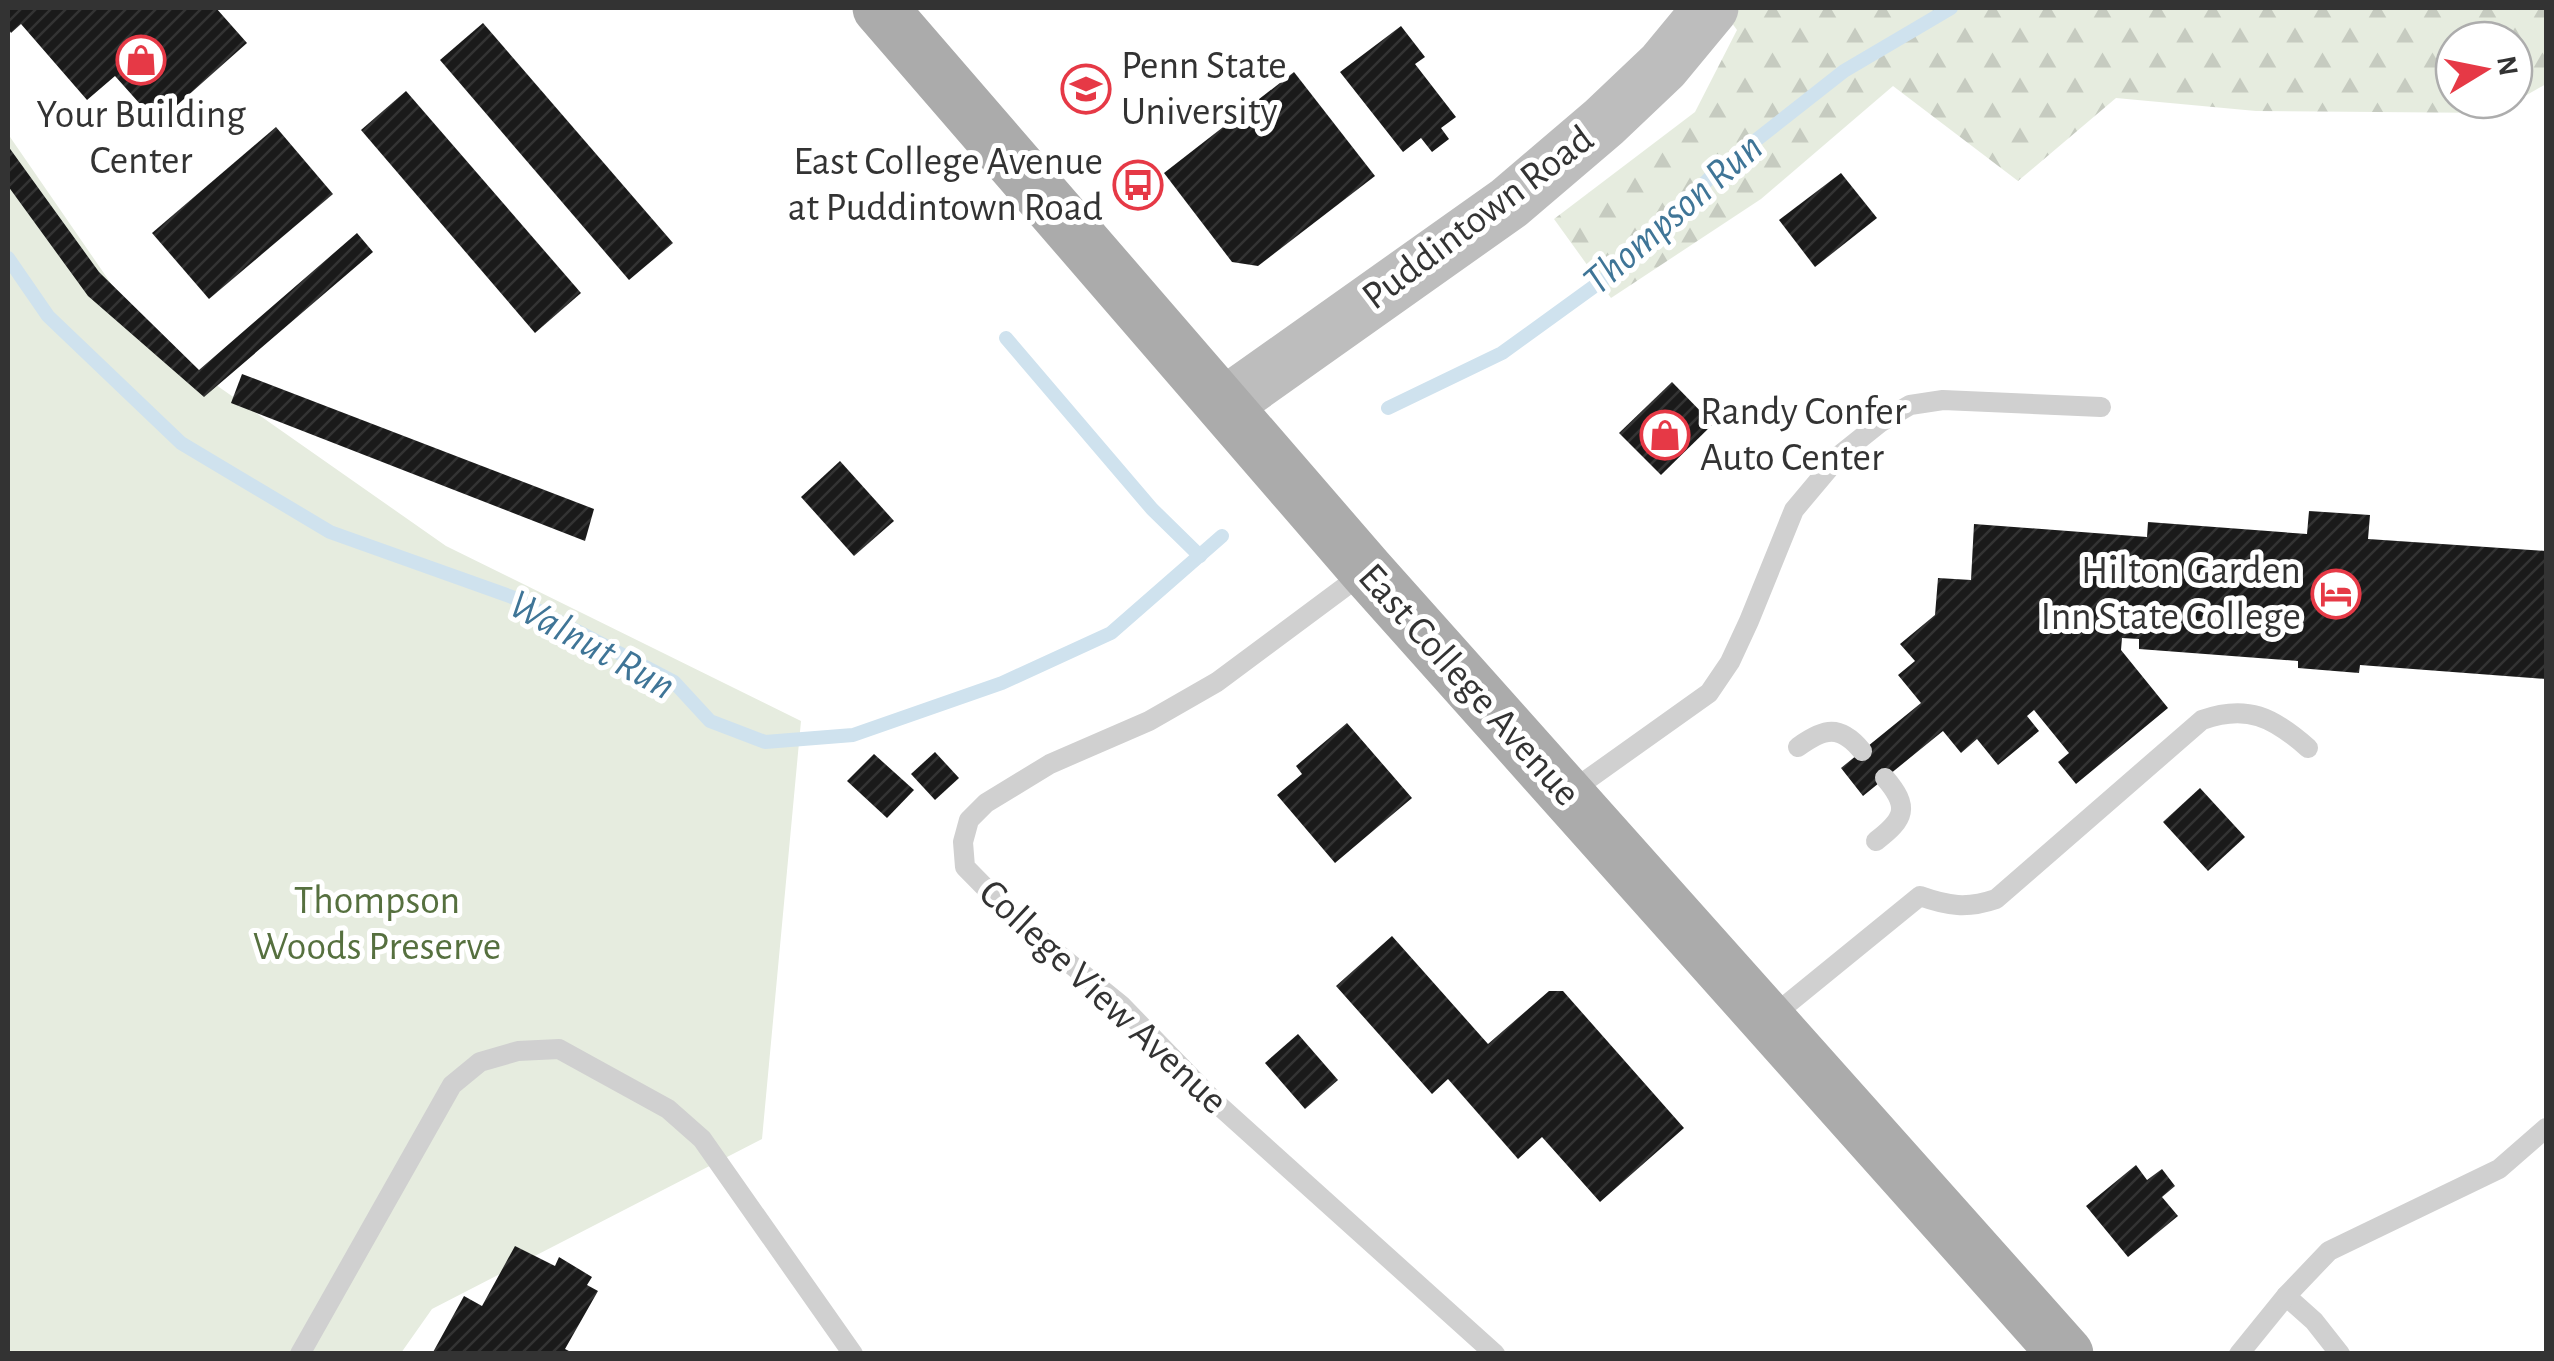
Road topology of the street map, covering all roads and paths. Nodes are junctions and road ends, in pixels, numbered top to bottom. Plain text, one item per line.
1 (880, 8) edge
2 (1711, 8) edge
3 (1224, 405) junction
4 (2102, 407) dead end
5 (1367, 571) junction
6 (1798, 746) dead end
7 (2308, 748) dead end
8 (1862, 751) dead end
9 (1885, 778) dead end
10 (1566, 794) junction
11 (1876, 842) dead end
12 (1768, 1020) junction
13 (2546, 1128) edge
14 (2286, 1296) junction
15 (300, 1354) edge
16 (853, 1354) edge
17 (1495, 1354) edge
18 (2066, 1354) edge
19 (2239, 1354) edge
20 (2340, 1354) edge

1 - 3 main road, East College Avenue
2 - 3 street, Puddintown Road
3 - 5 main road, East College Avenue
4 - 10 lane
5 - 10 main road, East College Avenue
5 - 17 lane, College View Avenue
6 - 8 lane
7 - 12 lane
9 - 11 lane
10 - 12 main road, East College Avenue
12 - 18 main road, East College Avenue
13 - 14 lane
14 - 19 lane
14 - 20 lane
15 - 16 lane

